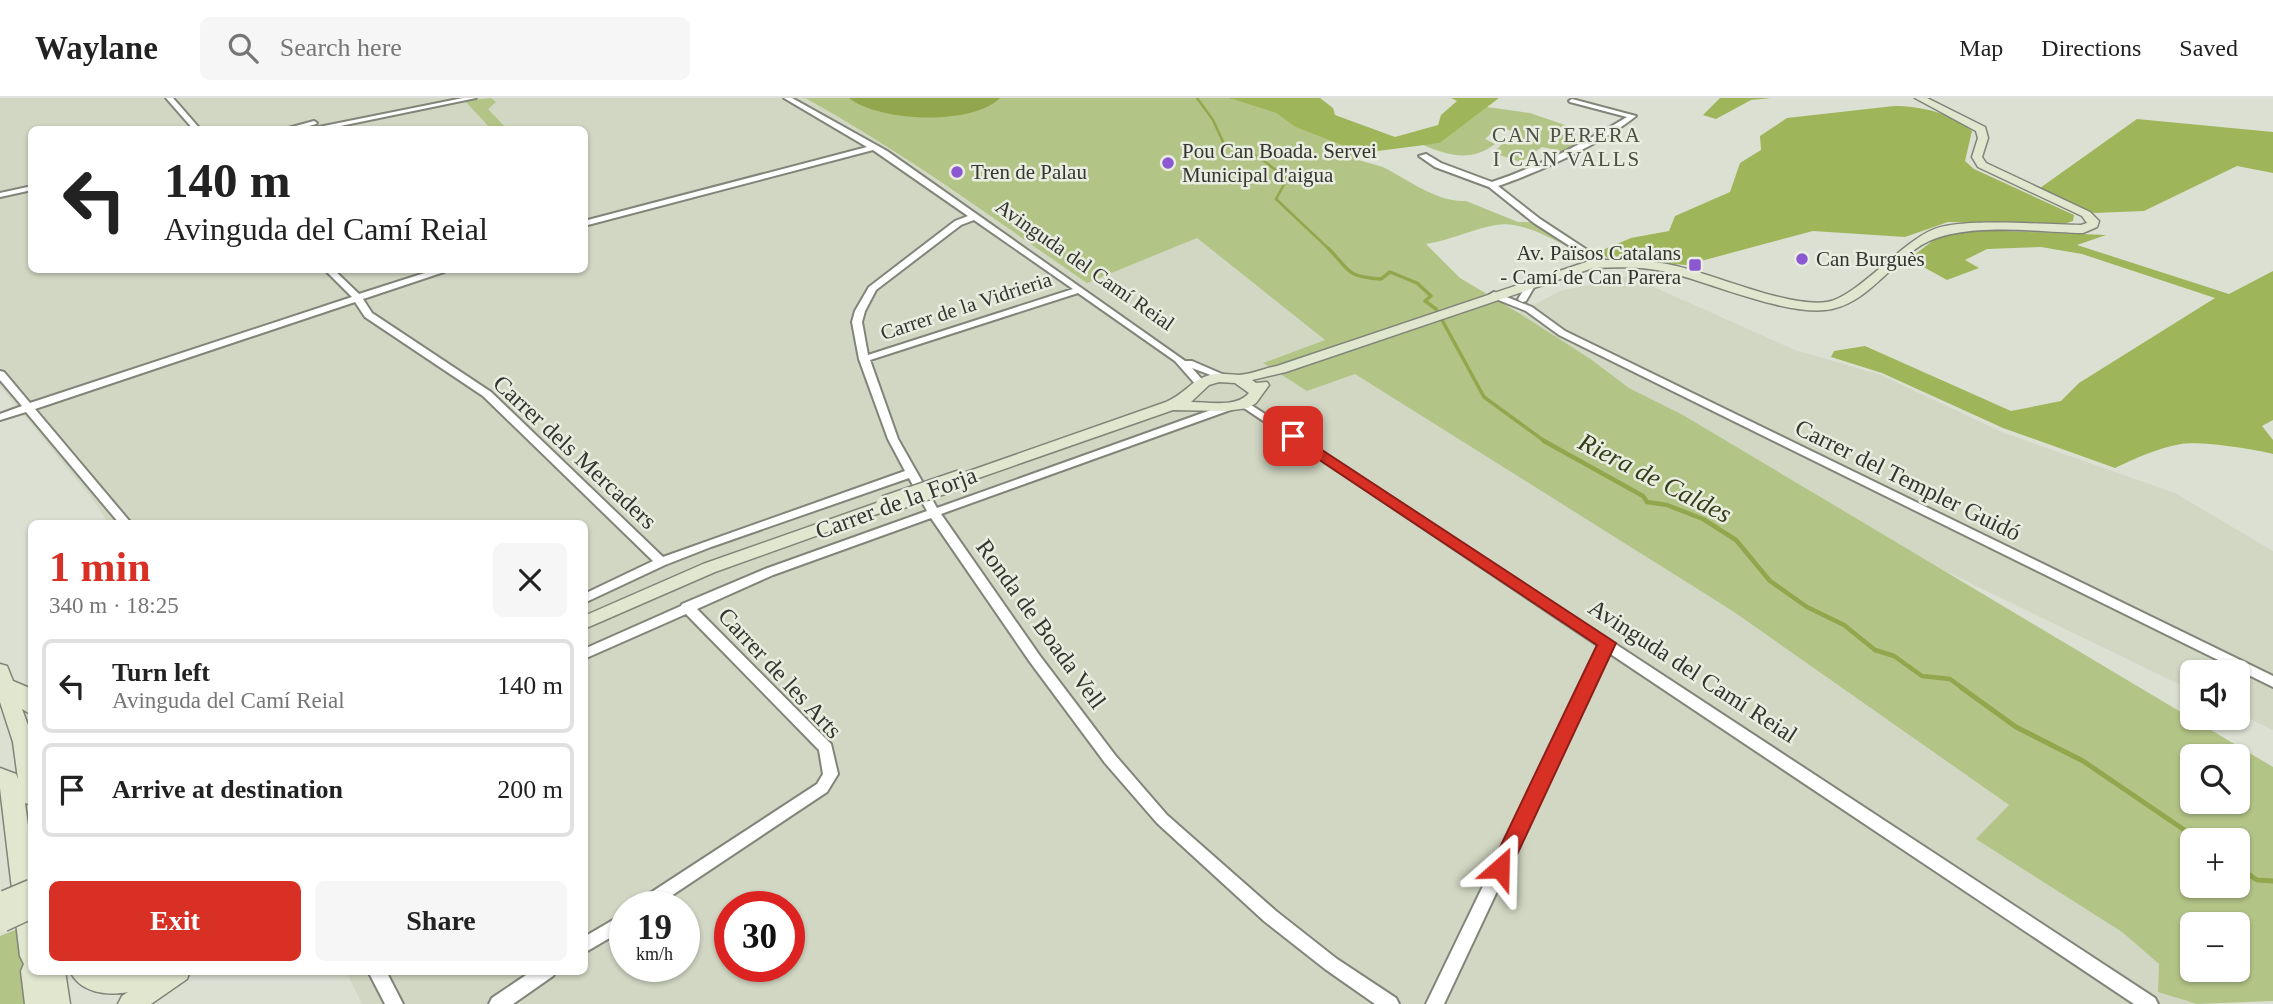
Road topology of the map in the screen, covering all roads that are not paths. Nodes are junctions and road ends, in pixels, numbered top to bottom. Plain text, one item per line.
1 (169, 98) edge
2 (449, 98) edge
3 (473, 98) edge
4 (787, 98) edge
5 (1920, 98) edge
6 (1572, 100) dead end
7 (194, 126) edge
8 (305, 126) edge
9 (328, 126) edge
10 (874, 147) junction
11 (1423, 156) dead end
12 (1492, 185) junction
13 (28, 186) edge
14 (0, 192) edge
15 (975, 216) junction
16 (588, 224) edge
17 (1601, 263) junction
18 (332, 273) edge
19 (432, 273) edge
20 (1533, 282) junction
21 (1080, 290) junction
22 (1501, 293) junction
23 (357, 297) junction
24 (1526, 304) junction
25 (864, 359) junction
26 (1178, 359) junction
27 (1281, 369) junction
28 (0, 374) edge
29 (1231, 378) junction
30 (1200, 387) junction
31 (1250, 398) junction
32 (1221, 406) junction
33 (30, 407) junction
34 (1160, 410) junction
35 (0, 417) edge
36 (911, 473) junction
37 (933, 512) junction
38 (123, 520) edge
39 (761, 549) junction
40 (661, 562) junction
41 (588, 596) edge
42 (687, 607) junction
43 (588, 621) edge
44 (588, 632) edge
45 (1607, 643) junction
46 (588, 653) edge
47 (3, 678) edge
48 (2273, 682) edge
49 (28, 699) edge
50 (28, 773) edge
51 (0, 776) edge
52 (667, 891) edge
53 (28, 894) edge
54 (28, 907) edge
55 (2, 912) edge
56 (28, 922) edge
57 (609, 930) edge
58 (588, 943) edge
59 (34, 975) edge
60 (53, 975) edge
61 (86, 975) edge
62 (147, 975) edge
63 (171, 975) edge
64 (379, 975) edge
65 (541, 975) edge
66 (2113, 979) junction
67 (38, 1004) edge
68 (57, 1004) edge
69 (131, 1004) edge
70 (394, 1004) edge
71 (498, 1004) edge
72 (1390, 1004) edge
73 (1435, 1004) edge
74 (2149, 1004) edge
75 (2163, 1004) edge

1 - 7 street
2 - 8 street
3 - 9 street
4 - 10 street, Avinguda del Camí Reial
5 - 17 main road
6 - 12 street
10 - 15 street, Avinguda del Camí Reial
10 - 16 street
11 - 12 street
12 - 17 street
13 - 14 street
15 - 21 street, Avinguda del Camí Reial
15 - 25 street, Ronda de Boada Vell
17 - 20 main road
18 - 23 street, Carrer dels Mercaders
19 - 23 street
20 - 22 main road
20 - 24 street
21 - 25 street, Carrer de la Vidrieria
21 - 26 street, Avinguda del Camí Reial
22 - 24 street, Carrer del Templer Guidó
22 - 27 main road
23 - 33 street
23 - 40 street, Carrer dels Mercaders
24 - 48 street, Carrer del Templer Guidó
25 - 36 street, Ronda de Boada Vell
26 - 29 street, Avinguda del Camí Reial
26 - 30 street, Avinguda del Camí Reial
27 - 29 main road
27 - 31 main road
28 - 33 street
29 - 30 main road
29 - 31 main road
30 - 32 main road
30 - 34 main road
31 - 32 main road
31 - 45 street, Avinguda del Camí Reial
32 - 34 main road
32 - 37 street, Carrer de la Forja
33 - 35 street
33 - 38 street
34 - 39 main road, bridge
36 - 37 street, Ronda de Boada Vell
36 - 40 street
37 - 42 street, Carrer de la Forja
37 - 72 street, Ronda de Boada Vell
39 - 43 main road
39 - 44 main road
40 - 41 street
42 - 46 street, Carrer de la Forja
42 - 52 street, Carrer de les Arts
45 - 66 street, Avinguda del Camí Reial
45 - 73 street
47 - 49 main road
47 - 50 main road
51 - 56 main road
53 - 55 main road, bridge
54 - 55 main road, bridge
57 - 58 street
59 - 67 main road
60 - 68 main road
61 - 62 main road
63 - 69 main road
64 - 70 street
65 - 71 street
66 - 74 street, Avinguda del Camí Reial
66 - 75 street, Avinguda del Camí Reial

